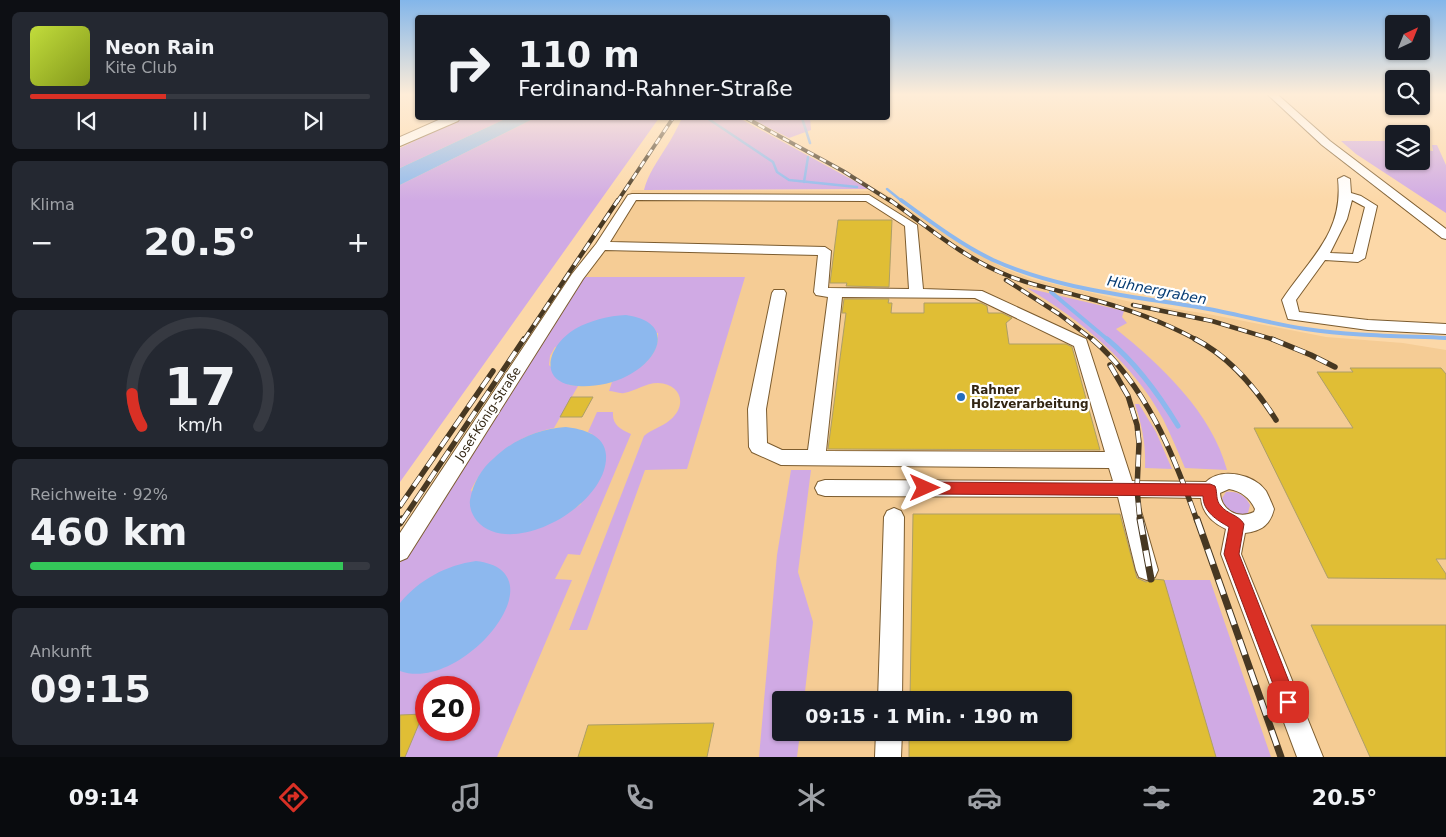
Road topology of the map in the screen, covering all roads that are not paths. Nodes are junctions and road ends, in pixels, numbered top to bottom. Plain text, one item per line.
1 (413, 130) edge
2 (426, 130) edge
3 (1312, 130) edge
4 (400, 136) edge
5 (400, 142) edge
6 (1344, 179) dead end
7 (1347, 195) junction
8 (1446, 235) edge
9 (601, 246) junction
10 (1321, 256) junction
11 (836, 292) junction
12 (779, 293) dead end
13 (916, 294) junction
14 (1446, 330) edge
15 (816, 458) junction
16 (1114, 460) junction
17 (825, 488) dead end
18 (1125, 489) junction
19 (1210, 490) junction
20 (894, 517) dead end
21 (1237, 524) junction
22 (400, 551) edge
23 (1147, 570) dead end
24 (890, 691) edge
25 (889, 741) edge
26 (888, 757) edge
27 (1310, 757) edge

1 - 4 highway
2 - 5 highway
3 - 8 street
6 - 7 street
7 - 10 street
7 - 10 street
9 - 11 street
9 - 13 street, Josef-König-Straße
9 - 22 street, Josef-König-Straße
10 - 14 street
11 - 13 street
11 - 15 street
12 - 15 street
13 - 16 street
15 - 16 street
16 - 18 street
17 - 18 street
18 - 19 street
18 - 23 street
19 - 21 street
19 - 21 street
20 - 24 street
21 - 27 street
25 - 26 street

